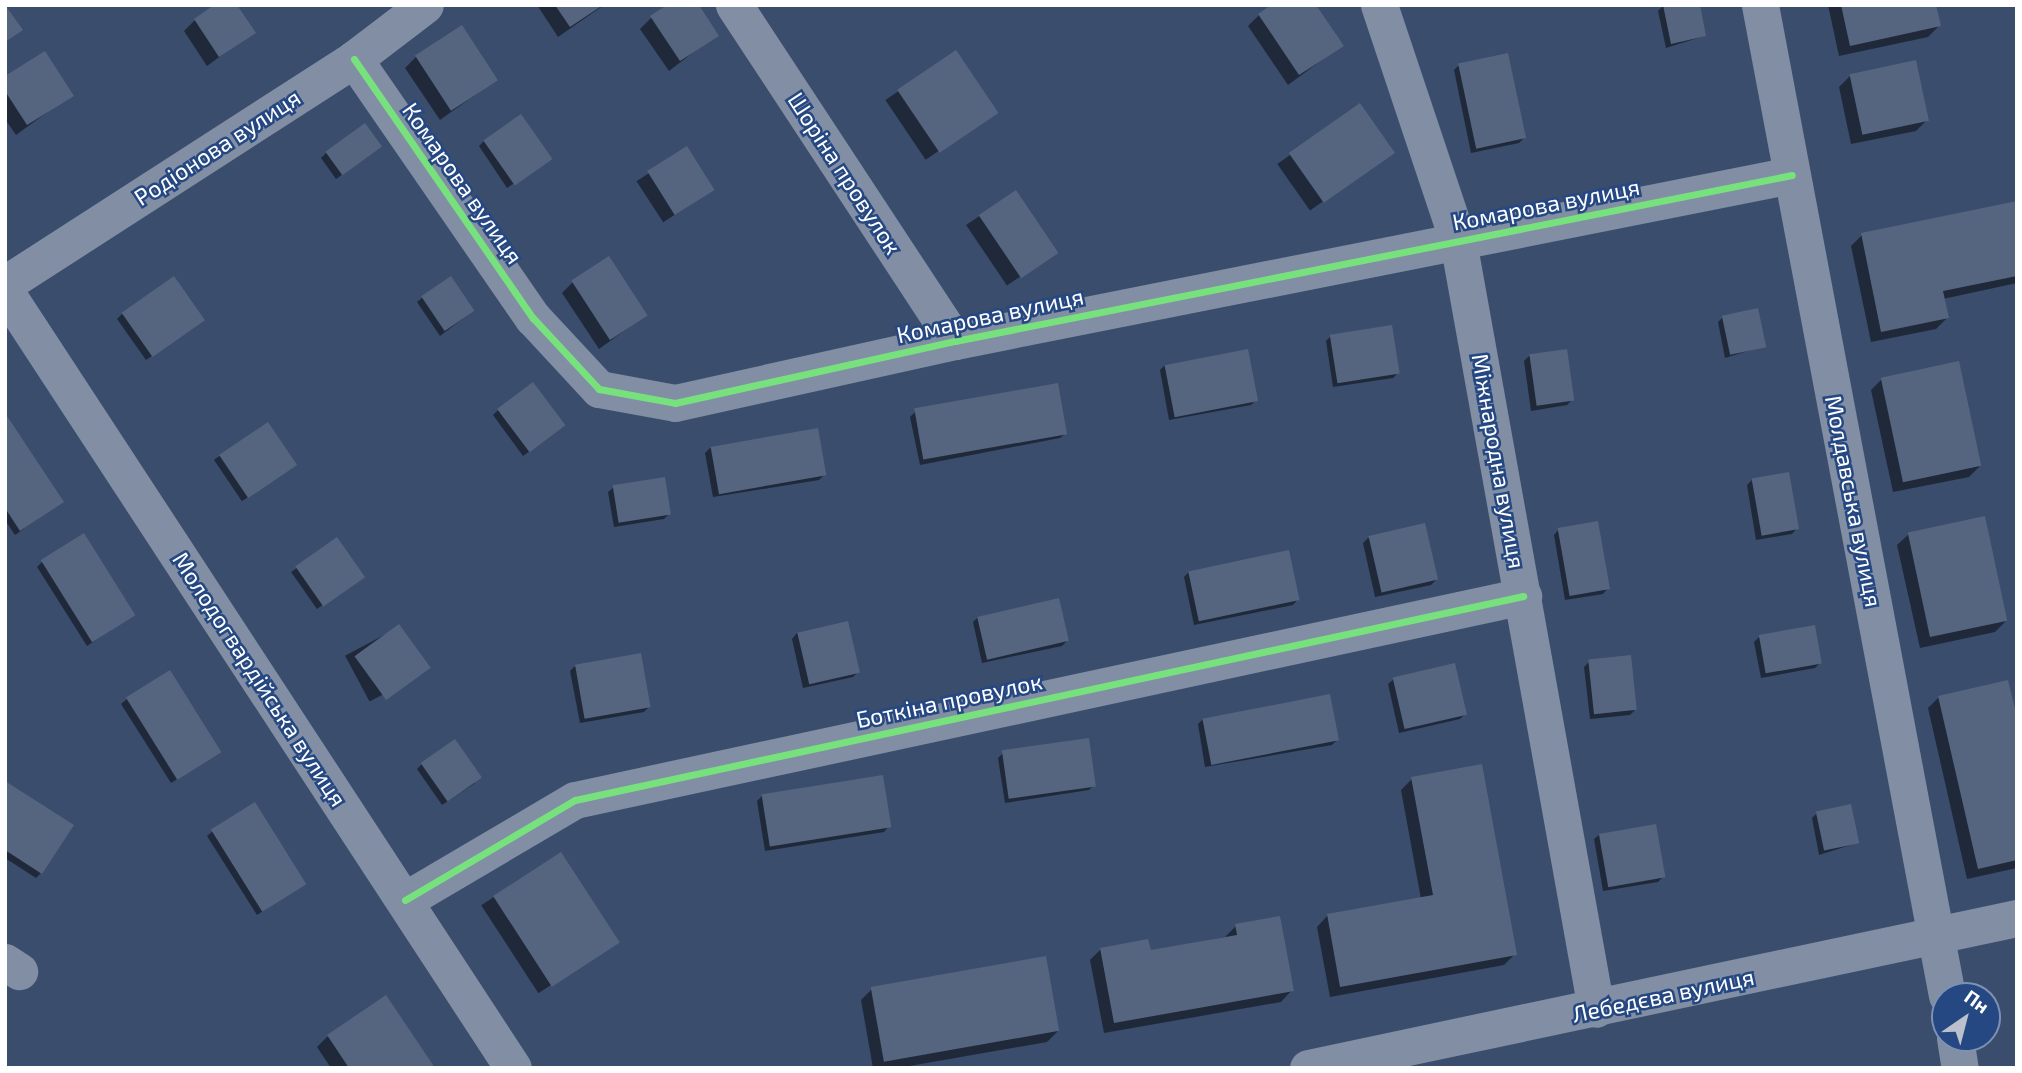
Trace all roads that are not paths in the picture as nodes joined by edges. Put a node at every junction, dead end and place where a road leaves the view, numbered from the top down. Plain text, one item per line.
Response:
1 (425, 5) edge
2 (734, 5) edge
3 (1380, 5) edge
4 (1760, 5) edge
5 (354, 59) junction
6 (1792, 175) junction
7 (1458, 241) junction
8 (5, 284) edge
9 (5, 291) edge
10 (956, 341) junction
11 (1523, 596) junction
12 (405, 900) junction
13 (2017, 918) edge
14 (1936, 937) junction
15 (1944, 982) edge
16 (1596, 1009) junction
17 (513, 1068) edge
18 (1308, 1068) edge

1 - 5 street, Родіонова вулиця
2 - 10 street, Шоріна провулок
3 - 7 street, Міжнародна вулиця
4 - 6 street, Молдавська вулиця
5 - 8 street, Родіонова вулиця
5 - 10 street, Комарова вулиця
6 - 7 street, Комарова вулиця
6 - 14 street, Молдавська вулиця
7 - 10 street, Комарова вулиця
7 - 11 street, Міжнародна вулиця
9 - 12 street, Молодогвардійська вулиця
11 - 12 street, Боткіна провулок
11 - 16 street, Міжнародна вулиця
12 - 17 street, Молодогвардійська вулиця
13 - 14 street, Лебедєва вулиця
14 - 15 street, Молдавська вулиця
14 - 16 street, Лебедєва вулиця
16 - 18 street, Лебедєва вулиця

